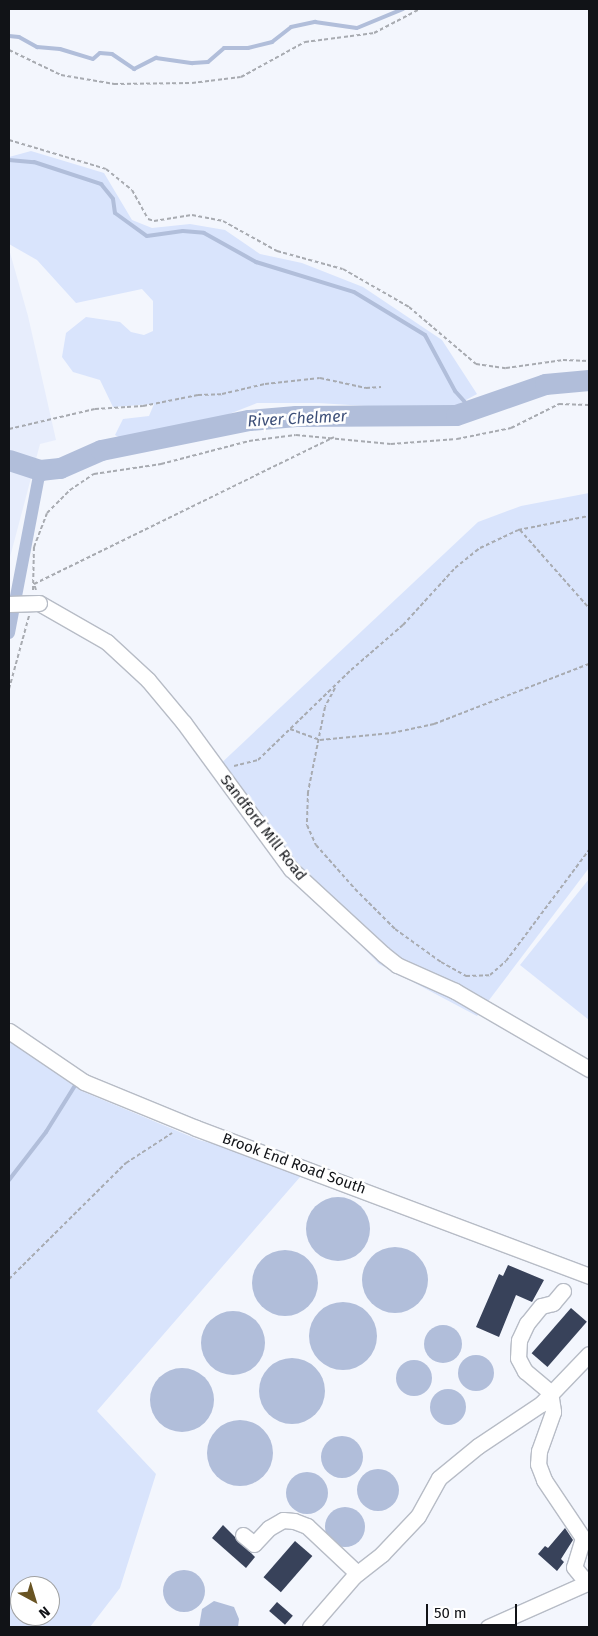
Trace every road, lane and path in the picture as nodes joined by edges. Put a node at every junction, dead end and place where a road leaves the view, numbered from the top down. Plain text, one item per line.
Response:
1 (420, 9) edge
2 (9, 50) edge
3 (9, 140) edge
4 (589, 361) edge
5 (381, 387) dead end
6 (589, 405) edge
7 (9, 429) edge
8 (334, 437) junction
9 (589, 516) edge
10 (520, 530) junction
11 (34, 584) junction
12 (34, 602) junction
13 (9, 604) edge
14 (589, 608) edge
15 (589, 664) edge
16 (335, 688) junction
17 (9, 689) edge
18 (290, 729) junction
19 (320, 740) junction
20 (216, 768) junction
21 (589, 850) edge
22 (9, 1031) edge
23 (589, 1069) edge
24 (182, 1122) junction
25 (589, 1276) edge
26 (9, 1279) edge
27 (563, 1291) dead end
28 (589, 1354) edge
29 (550, 1392) junction
30 (243, 1535) dead end
31 (357, 1573) junction
32 (588, 1583) edge
33 (319, 1624) edge
34 (488, 1627) edge

1 - 2 path
3 - 4 path
5 - 7 path
6 - 8 path
8 - 11 path
8 - 11 path
9 - 10 path
10 - 14 path
10 - 16 path
11 - 12 path
12 - 13 street, bridge
12 - 17 path
12 - 20 street, Sandford Mill Road
15 - 19 path
16 - 18 path
16 - 19 path
18 - 19 path
18 - 20 path
19 - 21 path
20 - 23 street, Sandford Mill Road
22 - 24 street, Brook End Road South
24 - 25 street, Brook End Road South
24 - 26 path
27 - 29 street
28 - 29 street
29 - 31 street
29 - 32 street
30 - 31 street
31 - 33 street
32 - 34 street

